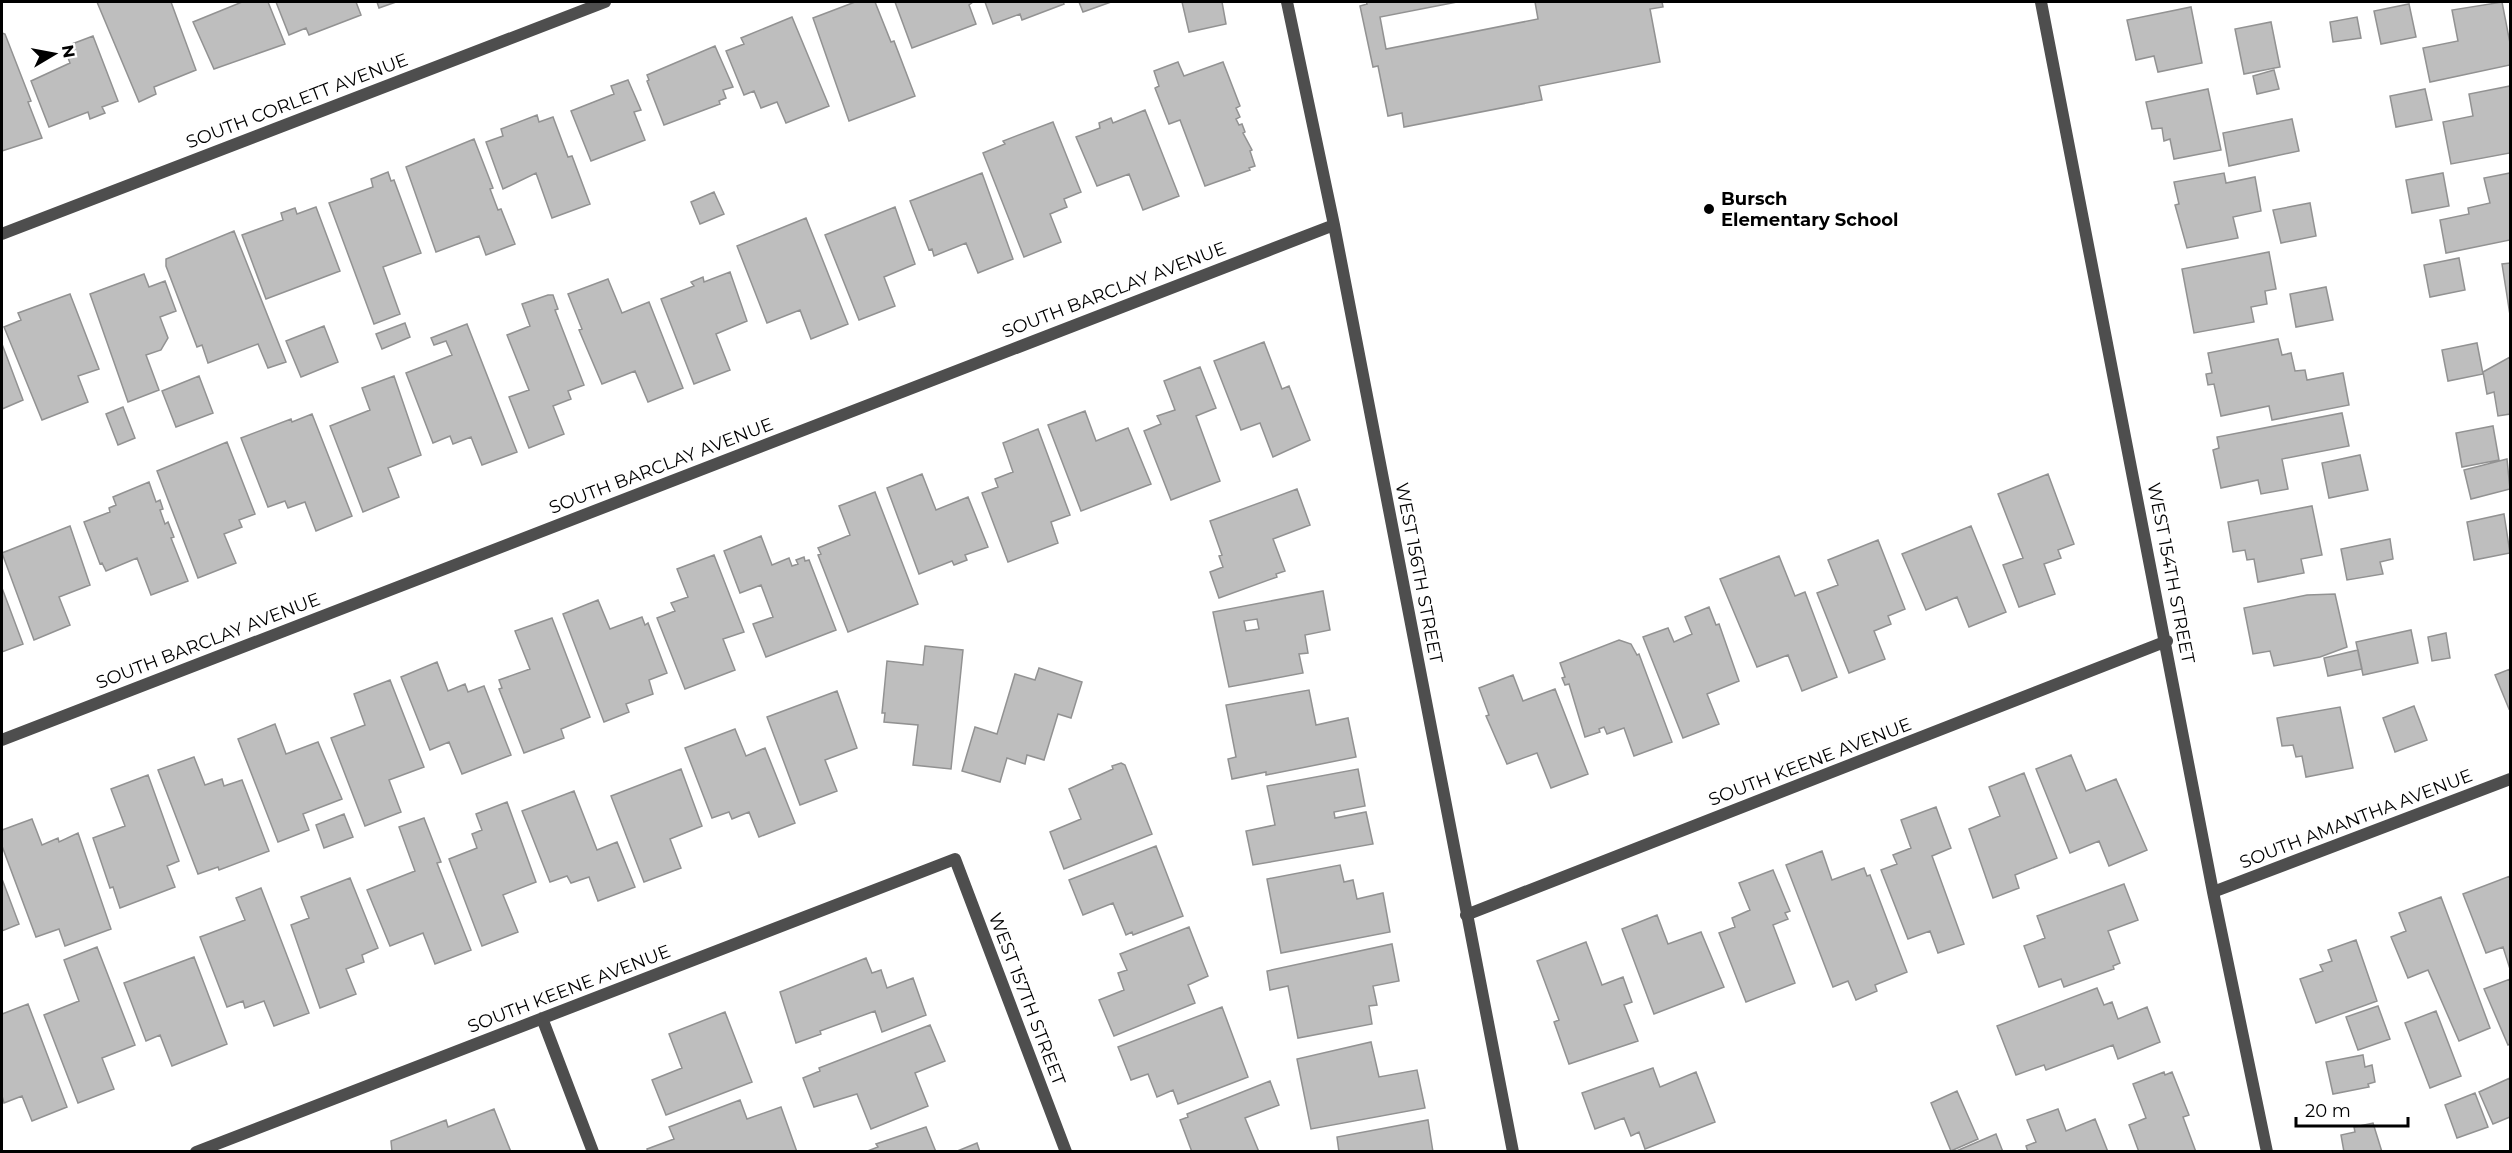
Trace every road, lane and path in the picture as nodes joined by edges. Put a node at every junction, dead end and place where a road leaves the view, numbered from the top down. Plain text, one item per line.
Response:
1 (605, 2) edge
2 (1287, 2) edge
3 (2041, 2) edge
4 (1334, 225) junction
5 (2, 234) edge
6 (2166, 641) junction
7 (2, 740) edge
8 (2511, 779) edge
9 (954, 859) joint
10 (2213, 892) junction
11 (1466, 915) junction
12 (542, 1018) junction
13 (196, 1152) edge
14 (593, 1152) edge
15 (1066, 1152) edge
16 (1513, 1152) edge
17 (2267, 1152) edge

1 - 5 street, SOUTH CORLETT AVENUE
2 - 4 street, WEST 156TH STREET
3 - 6 street, WEST 154TH STREET
4 - 7 street, SOUTH BARCLAY AVENUE
4 - 11 street, WEST 156TH STREET
6 - 10 street, WEST 154TH STREET
6 - 11 street, SOUTH KEENE AVENUE
8 - 10 street, SOUTH AMANTHA AVENUE
9 - 12 street, SOUTH KEENE AVENUE
9 - 15 street, WEST 157TH STREET
10 - 17 street, WEST 154TH STREET
11 - 16 street, WEST 156TH STREET
12 - 13 street, SOUTH KEENE AVENUE
12 - 14 street

